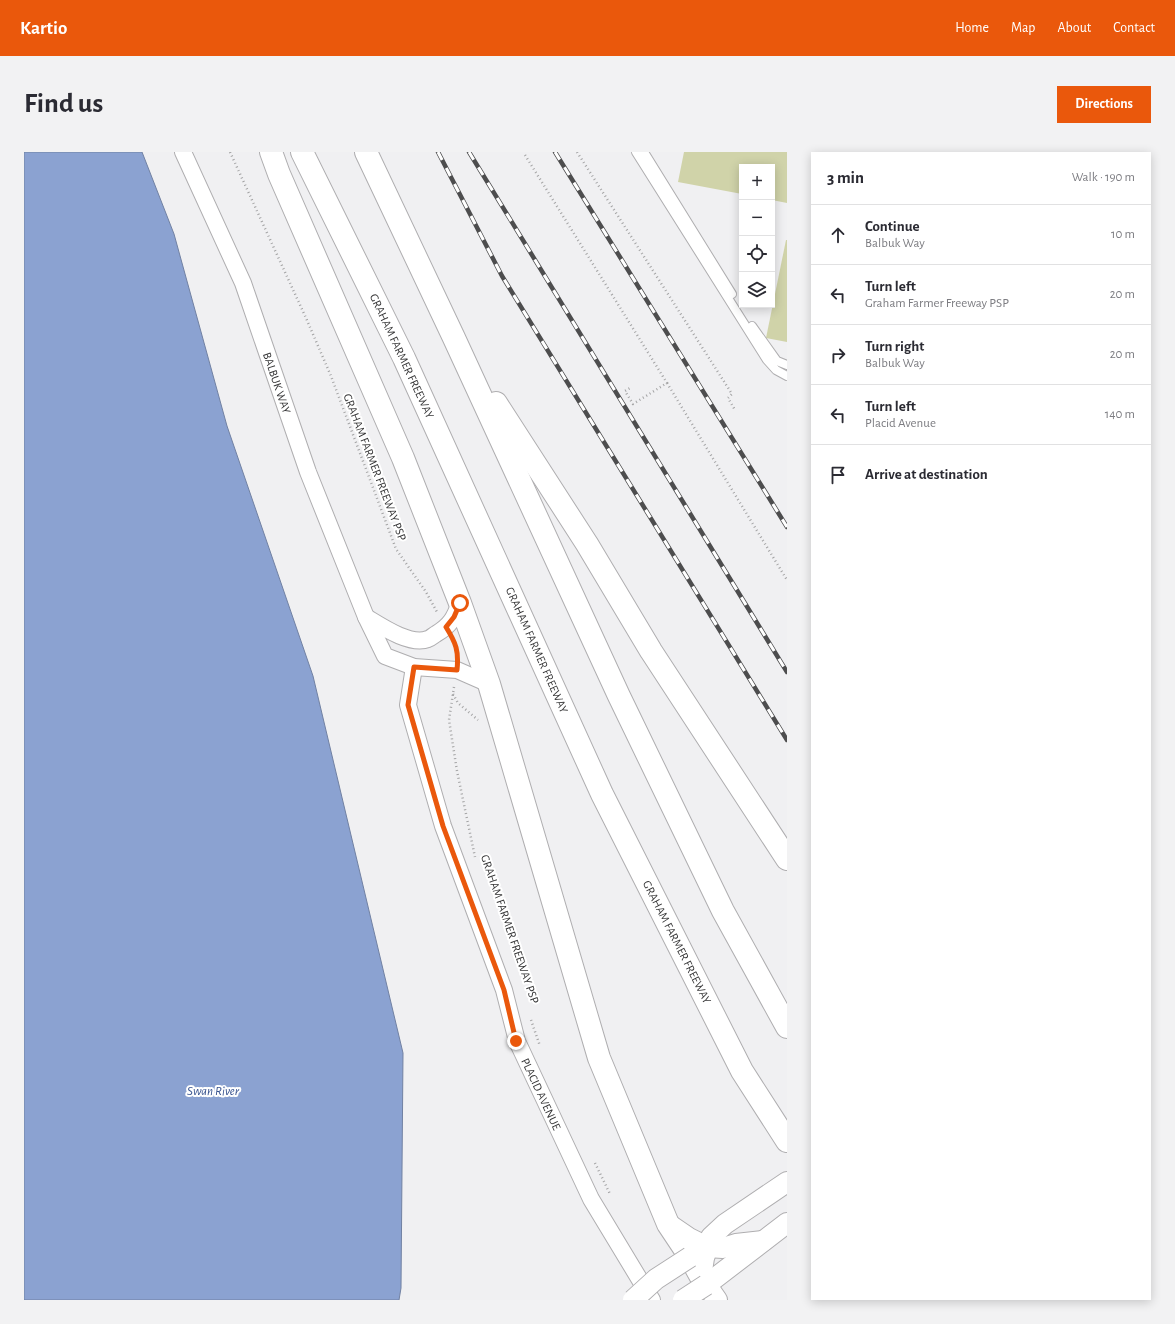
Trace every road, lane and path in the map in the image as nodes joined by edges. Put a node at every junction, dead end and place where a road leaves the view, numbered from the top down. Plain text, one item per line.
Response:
1 (183, 152) edge
2 (230, 152) edge
3 (271, 152) edge
4 (302, 152) edge
5 (366, 152) edge
6 (578, 152) edge
7 (636, 152) edge
8 (644, 152) edge
9 (525, 154) dead end
10 (454, 338) junction
11 (787, 365) edge
12 (787, 376) edge
13 (667, 383) junction
14 (630, 388) dead end
15 (735, 410) dead end
16 (787, 580) edge
17 (460, 603) junction
18 (366, 617) junction
19 (446, 627) junction
20 (414, 667) junction
21 (457, 670) junction
22 (489, 684) junction
23 (787, 859) edge
24 (476, 860) dead end
25 (529, 1014) dead end
26 (787, 1027) edge
27 (542, 1051) dead end
28 (787, 1141) edge
29 (595, 1163) dead end
30 (787, 1182) edge
31 (612, 1197) dead end
32 (784, 1225) edge
33 (762, 1240) junction
34 (698, 1252) junction
35 (708, 1287) edge
36 (633, 1300) edge
37 (652, 1300) edge
38 (682, 1300) edge

1 - 18 street, BALBUK WAY
2 - 19 path, GRAHAM FARMER FREEWAY PSP
3 - 17 highway
4 - 28 highway, GRAHAM FARMER FREEWAY
5 - 10 highway
6 - 15 path
7 - 12 lane
8 - 11 lane
9 - 13 path
10 - 23 highway
10 - 26 highway
13 - 14 path
13 - 16 path
17 - 19 street
17 - 22 highway
18 - 19 street
18 - 20 street, BALBUK WAY
20 - 21 street, BALBUK WAY
20 - 37 street, PLACID AVENUE
21 - 22 street, BALBUK WAY
21 - 24 path, GRAHAM FARMER FREEWAY PSP
22 - 34 highway
25 - 27 path, GRAHAM FARMER FREEWAY PSP
29 - 31 path
30 - 34 street
32 - 33 street
33 - 34 street
33 - 35 street
34 - 35 highway
34 - 36 street, bridge
35 - 38 street, bridge

